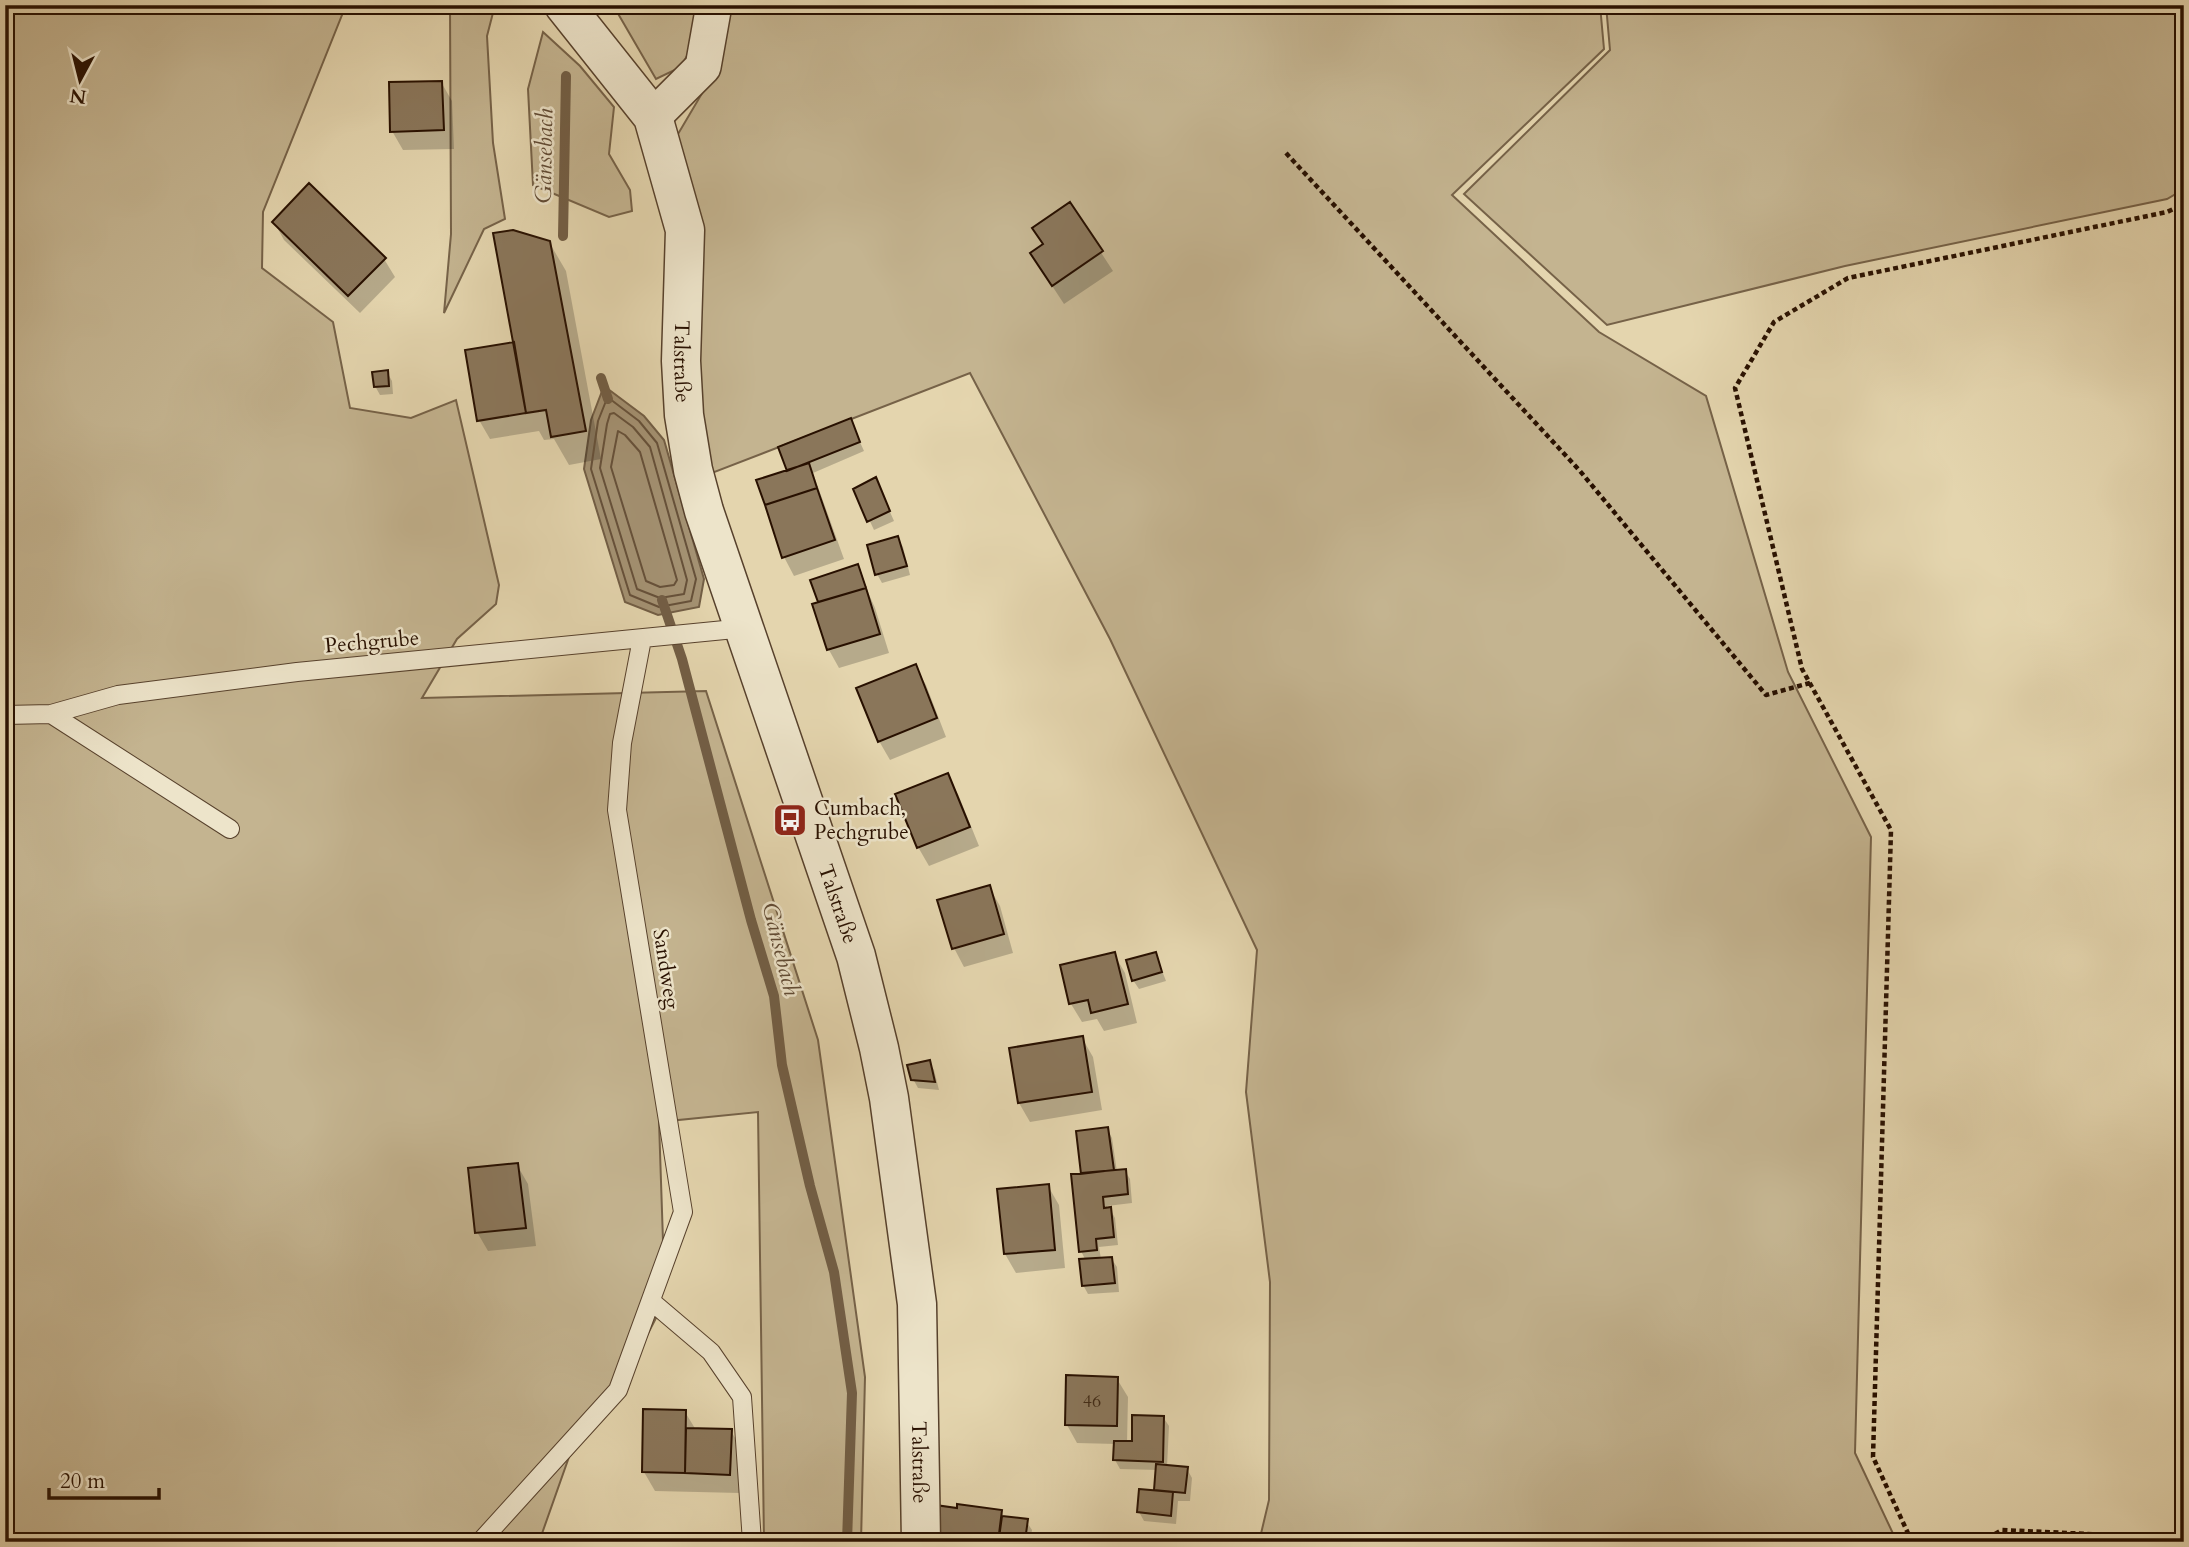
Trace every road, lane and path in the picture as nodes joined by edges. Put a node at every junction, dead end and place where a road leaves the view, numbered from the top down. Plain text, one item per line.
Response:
1 (564, 5) edge
2 (714, 5) edge
3 (653, 117) junction
4 (1286, 153) dead end
5 (2184, 204) edge
6 (745, 628) junction
7 (642, 639) junction
8 (1810, 683) junction
9 (51, 714) junction
10 (5, 715) edge
11 (230, 829) dead end
12 (651, 1301) junction
13 (480, 1542) edge
14 (751, 1542) edge
15 (921, 1542) edge
16 (1912, 1542) edge
17 (1980, 1542) edge
18 (2178, 1542) edge

1 - 3 street
2 - 3 street
3 - 6 street, Talstraße
4 - 8 path
5 - 8 path
6 - 7 lane, Pechgrube
6 - 15 street, Talstraße
7 - 9 lane, Pechgrube
7 - 12 lane, Sandweg
8 - 16 path
9 - 10 lane, Pechgrube
9 - 11 lane
12 - 13 lane, Sandweg
12 - 14 lane
17 - 18 path

